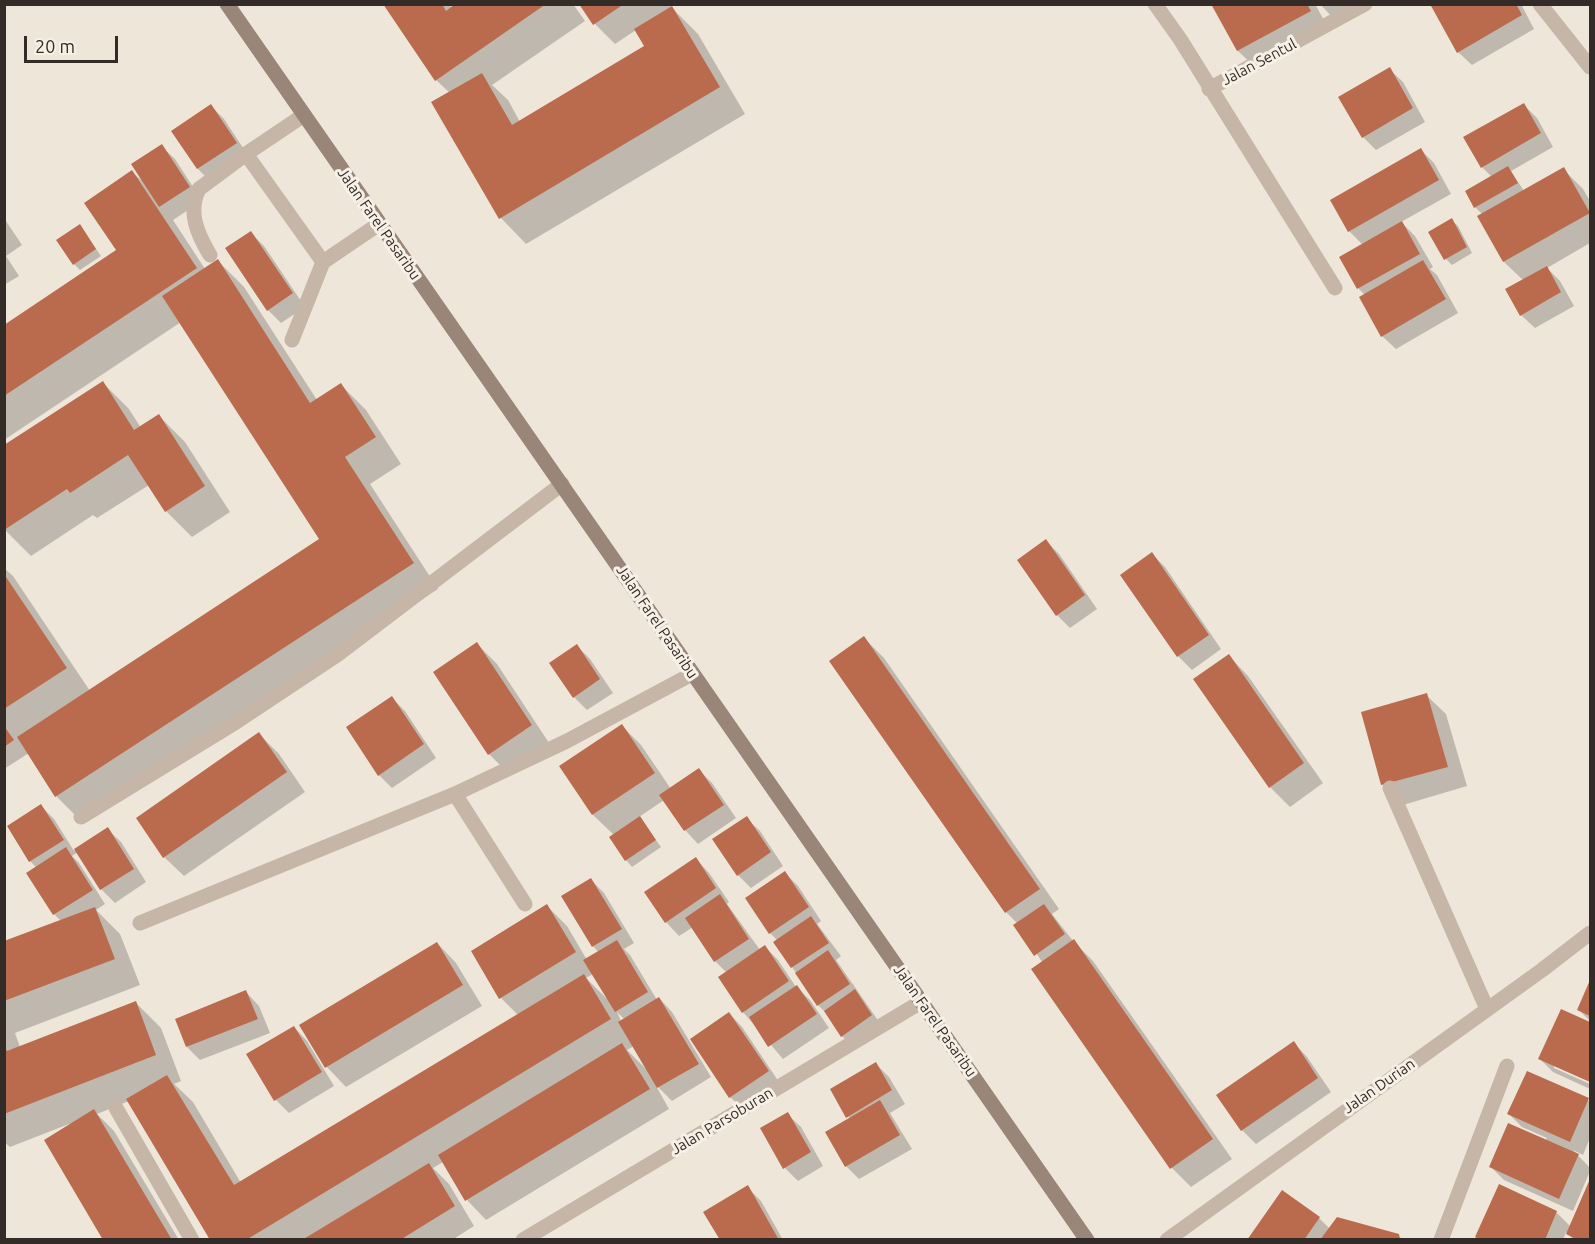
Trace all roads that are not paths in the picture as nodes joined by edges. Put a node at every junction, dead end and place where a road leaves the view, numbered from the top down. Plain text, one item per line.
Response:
1 (227, 4) edge
2 (1155, 4) edge
3 (1365, 4) edge
4 (1540, 4) edge
5 (1590, 67) edge
6 (1209, 89) junction
7 (304, 115) junction
8 (246, 154) junction
9 (379, 224) junction
10 (210, 255) dead end
11 (323, 262) junction
12 (1335, 288) dead end
13 (292, 340) dead end
14 (562, 484) junction
15 (692, 674) junction
16 (1390, 788) dead end
17 (455, 794) junction
18 (81, 817) dead end
19 (525, 904) dead end
20 (140, 923) dead end
21 (1590, 933) edge
22 (921, 1002) junction
23 (1486, 1010) junction
24 (1507, 1066) dead end
25 (116, 1108) dead end
26 (192, 1239) edge
27 (522, 1239) edge
28 (1087, 1239) edge
29 (1167, 1239) edge
30 (1441, 1239) edge

1 - 7 street, Jalan Farel Pasaribu
2 - 6 street, Jalan Sentul
3 - 6 street, Jalan Sentul
4 - 5 street
6 - 12 street
7 - 8 street
7 - 9 street, Jalan Farel Pasaribu
8 - 10 street
8 - 11 street
9 - 11 street
9 - 14 street, Jalan Farel Pasaribu
11 - 13 street
14 - 15 street, Jalan Farel Pasaribu
14 - 18 street
15 - 17 street
15 - 22 street, Jalan Farel Pasaribu
16 - 23 street
17 - 19 street
17 - 20 street
21 - 23 street, Jalan Durian
22 - 27 street, Jalan Parsoburan
22 - 28 street, Jalan Farel Pasaribu
23 - 29 street, Jalan Durian
24 - 30 street
25 - 26 street

